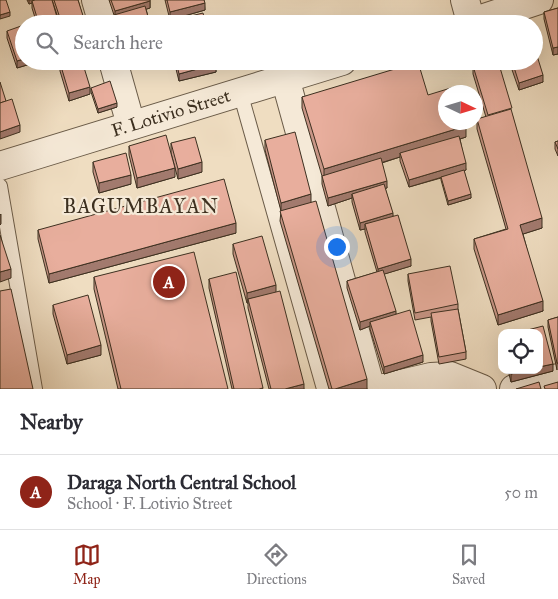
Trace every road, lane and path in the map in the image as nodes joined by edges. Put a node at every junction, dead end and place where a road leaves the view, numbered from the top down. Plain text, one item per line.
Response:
1 (96, 0) edge
2 (539, 0) edge
3 (100, 15) edge
4 (467, 15) edge
5 (116, 70) edge
6 (312, 70) edge
7 (285, 78) junction
8 (240, 92) junction
9 (131, 125) junction
10 (0, 166) edge
11 (0, 186) edge
12 (558, 378) edge
13 (35, 389) edge
14 (324, 389) edge
15 (371, 389) edge
16 (380, 389) edge
17 (482, 389) edge
18 (514, 389) edge

1 - 3 street
2 - 4 street
5 - 9 street
6 - 7 street, F. Lotivio Street
7 - 8 street, F. Lotivio Street
7 - 15 street
8 - 9 street, F. Lotivio Street
8 - 14 lane
9 - 10 street, F. Lotivio Street
11 - 13 lane
12 - 18 street
16 - 17 street

